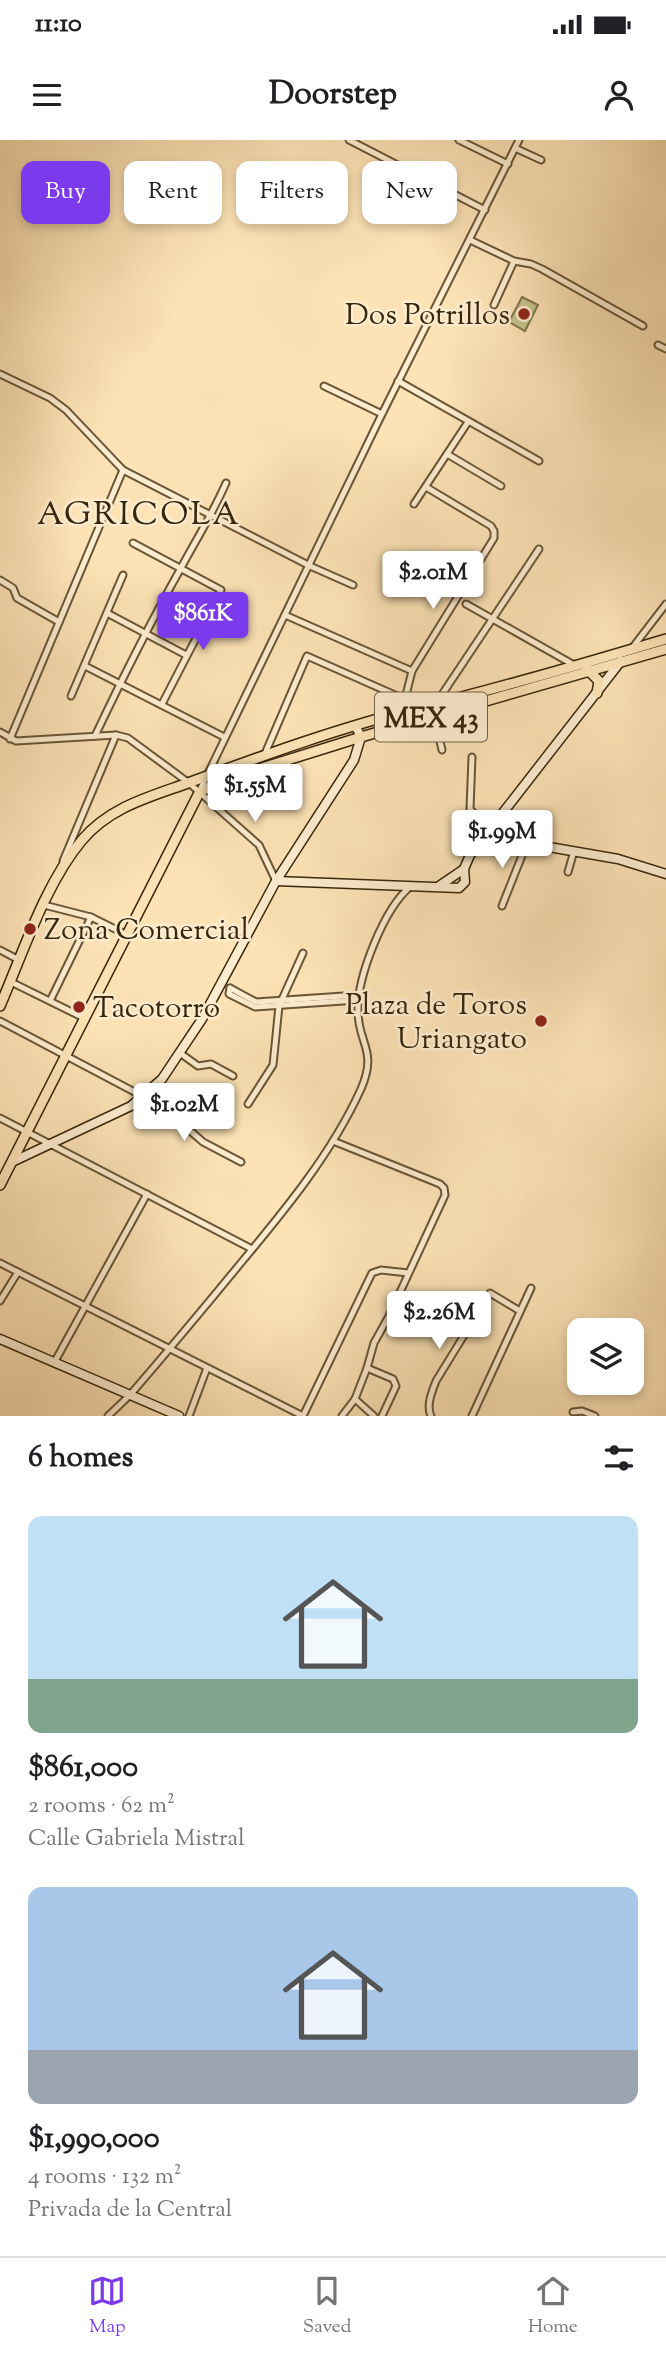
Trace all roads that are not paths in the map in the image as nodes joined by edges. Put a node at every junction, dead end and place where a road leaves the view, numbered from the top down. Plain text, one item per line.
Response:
1 (349, 140) edge
2 (459, 140) edge
3 (519, 140) edge
4 (515, 148) junction
5 (541, 160) dead end
6 (508, 164) junction
7 (485, 210) junction
8 (470, 240) junction
9 (514, 261) junction
10 (494, 305) dead end
11 (643, 326) dead end
12 (658, 345) dead end
13 (666, 349) edge
14 (0, 374) edge
15 (398, 381) junction
16 (324, 386) dead end
17 (382, 414) junction
18 (468, 422) junction
19 (447, 454) junction
20 (539, 461) dead end
21 (123, 470) junction
22 (226, 483) dead end
23 (501, 486) dead end
24 (426, 487) junction
25 (414, 504) dead end
26 (211, 516) junction
27 (133, 544) dead end
28 (538, 549) dead end
29 (310, 566) junction
30 (180, 569) junction
31 (123, 575) dead end
32 (0, 580) edge
33 (353, 585) dead end
34 (466, 604) dead end
35 (666, 604) edge
36 (107, 613) junction
37 (285, 615) junction
38 (491, 618) junction
39 (59, 622) junction
40 (147, 634) junction
41 (666, 639) edge
42 (666, 649) edge
43 (632, 650) junction
44 (186, 655) junction
45 (620, 663) junction
46 (85, 666) junction
47 (583, 667) junction
48 (412, 671) junction
49 (120, 684) junction
50 (597, 693) junction
51 (71, 696) dead end
52 (405, 699) junction
53 (162, 704) junction
54 (435, 705) junction
55 (415, 709) junction
56 (435, 716) junction
57 (356, 727) junction
58 (0, 732) edge
59 (116, 735) junction
60 (96, 736) junction
61 (224, 737) junction
62 (360, 737) junction
63 (10, 739) junction
64 (442, 750) dead end
65 (264, 756) junction
66 (277, 757) junction
67 (472, 757) dead end
68 (209, 774) junction
69 (189, 783) junction
70 (199, 793) junction
71 (488, 833) junction
72 (527, 843) junction
73 (574, 851) junction
74 (464, 869) junction
75 (568, 872) dead end
76 (666, 874) edge
77 (57, 875) junction
78 (276, 881) junction
79 (411, 886) junction
80 (439, 886) junction
81 (44, 905) junction
82 (502, 906) dead end
83 (90, 917) junction
84 (127, 935) junction
85 (0, 950) edge
86 (303, 953) dead end
87 (20, 961) junction
88 (11, 982) junction
89 (358, 998) junction
90 (50, 1001) junction
91 (280, 1003) junction
92 (0, 1006) edge
93 (84, 1018) junction
94 (0, 1021) edge
95 (180, 1053) junction
96 (65, 1054) junction
97 (233, 1076) dead end
98 (144, 1097) junction
99 (248, 1104) dead end
100 (0, 1118) edge
101 (26, 1132) junction
102 (333, 1141) junction
103 (52, 1145) junction
104 (12, 1162) junction
105 (241, 1162) dead end
106 (0, 1185) edge
107 (147, 1194) junction
108 (253, 1249) junction
109 (0, 1263) edge
110 (18, 1272) junction
111 (408, 1273) junction
112 (531, 1288) dead end
113 (0, 1301) edge
114 (85, 1306) junction
115 (520, 1311) junction
116 (0, 1339) edge
117 (170, 1349) junction
118 (54, 1363) junction
119 (207, 1368) junction
120 (367, 1368) junction
121 (130, 1395) junction
122 (355, 1399) junction
123 (573, 1412) dead end
124 (108, 1416) edge
125 (179, 1416) edge
126 (188, 1416) edge
127 (303, 1416) edge
128 (342, 1416) edge
129 (374, 1416) edge
130 (382, 1416) edge
131 (431, 1416) edge
132 (472, 1416) edge
133 (595, 1416) edge

1 - 7 street
2 - 6 street
3 - 4 street
4 - 5 street
4 - 6 street
6 - 7 street
7 - 8 street
8 - 9 street
8 - 15 street
9 - 10 street
9 - 11 street
12 - 13 street
14 - 21 street
15 - 17 street
15 - 18 street
16 - 17 street
17 - 29 street
18 - 19 street
18 - 20 street
19 - 23 street
19 - 24 street
21 - 26 street
21 - 39 street
22 - 26 street
24 - 25 street
24 - 48 street
26 - 29 street
26 - 30 street
27 - 30 street
28 - 38 street
29 - 33 street
29 - 37 street
30 - 40 street
30 - 44 street
31 - 36 street
32 - 39 street
34 - 38 street
35 - 43 street
36 - 40 street
36 - 46 street
37 - 48 street
37 - 61 street
38 - 47 street
38 - 54 street
39 - 63 street
40 - 44 street
40 - 49 street
41 - 43 main road, MEX 43
42 - 45 main road, MEX 43
43 - 45 street
43 - 47 main road, MEX 43
44 - 53 street
45 - 47 main road, MEX 43
45 - 50 street
46 - 49 street
46 - 51 street
47 - 50 main road
47 - 54 main road, MEX 43
47 - 56 main road, MEX 43
48 - 52 street
49 - 53 street
49 - 60 street
50 - 71 street
52 - 55 street
52 - 65 street
53 - 61 street
54 - 55 main road, MEX 43
55 - 57 main road, MEX 43
56 - 62 main road, MEX 43
56 - 64 street
57 - 62 street
57 - 66 main road, MEX 43
58 - 63 street
59 - 60 street
59 - 69 street
59 - 77 street
60 - 63 street
61 - 68 street
62 - 66 main road, MEX 43
62 - 78 street
65 - 66 main road, MEX 43
65 - 68 main road, MEX 43
66 - 70 main road, MEX 43
67 - 71 street
68 - 69 main road, MEX 43
68 - 70 street
69 - 70 street
69 - 77 main road, MEX 43
70 - 78 street
70 - 84 main road
71 - 72 street
71 - 74 street
72 - 73 street
72 - 82 street
73 - 75 street
73 - 76 street
74 - 80 street
74 - 80 street
77 - 81 main road, MEX 43
78 - 79 street
78 - 95 street
79 - 80 street
79 - 89 street
81 - 83 street
81 - 87 main road, MEX 43
83 - 84 street
83 - 90 street
84 - 93 main road
85 - 87 street
86 - 91 street
87 - 88 main road, MEX 43
88 - 90 street
88 - 92 main road, MEX 43
89 - 91 street
89 - 102 street
90 - 93 street
91 - 91 street
91 - 99 street
93 - 96 main road
94 - 96 street
95 - 97 street
95 - 98 street
96 - 98 street
96 - 101 main road
98 - 103 street
98 - 105 street
100 - 101 street
101 - 103 street
101 - 104 main road
102 - 108 street
102 - 111 street
103 - 104 street
103 - 107 street
104 - 106 main road
107 - 108 street
107 - 114 street
108 - 117 street
109 - 110 street
110 - 113 street
110 - 114 street
111 - 120 street
111 - 127 street
112 - 115 street
114 - 117 street
114 - 118 street
115 - 131 street
115 - 132 street
116 - 118 street
117 - 119 street
117 - 121 street
118 - 121 street
119 - 126 street
119 - 127 street
120 - 122 street
120 - 130 street
121 - 124 street
121 - 125 street
122 - 128 street
122 - 129 street
123 - 133 street

